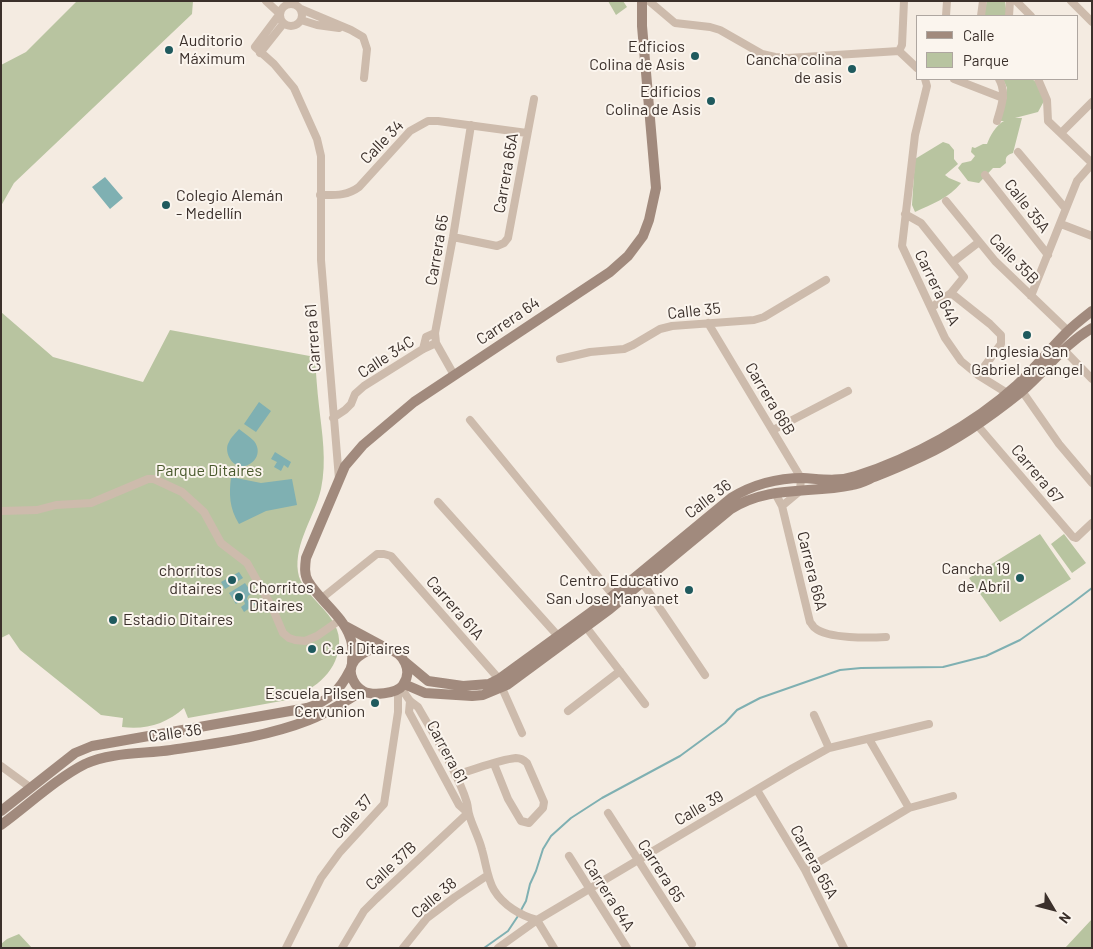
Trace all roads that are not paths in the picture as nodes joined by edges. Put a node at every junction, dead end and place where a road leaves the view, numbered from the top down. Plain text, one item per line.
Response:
1 (266, 1) edge
2 (642, 1) edge
3 (649, 1) edge
4 (904, 1) edge
5 (947, 1) edge
6 (983, 1) edge
7 (1010, 1) edge
8 (1016, 1) edge
9 (1072, 1) edge
10 (284, 3) edge
11 (277, 9) edge
12 (301, 9) junction
13 (313, 14) junction
14 (946, 15) edge
15 (981, 15) edge
16 (1009, 15) edge
17 (1030, 15) edge
18 (301, 20) junction
19 (1092, 22) edge
20 (310, 23) junction
21 (283, 24) junction
22 (351, 30) junction
23 (257, 50) junction
24 (899, 51) junction
25 (916, 67) edge
26 (364, 78) dead end
27 (925, 80) edge
28 (957, 80) edge
29 (999, 80) edge
30 (1042, 81) edge
31 (1003, 98) junction
32 (534, 99) dead end
33 (1092, 102) edge
34 (997, 121) dead end
35 (471, 126) junction
36 (1061, 132) junction
37 (527, 133) junction
38 (1018, 152) dead end
39 (1092, 164) edge
40 (985, 175) dead end
41 (320, 195) junction
42 (946, 201) dead end
43 (1065, 208) junction
44 (905, 214) junction
45 (1061, 224) junction
46 (1092, 236) edge
47 (454, 237) junction
48 (979, 242) junction
49 (1048, 255) junction
50 (953, 262) junction
51 (826, 280) dead end
52 (951, 293) junction
53 (1031, 296) junction
54 (931, 308) junction
55 (1092, 310) edge
56 (708, 323) junction
57 (1068, 331) junction
58 (435, 333) junction
59 (1090, 333) edge
60 (436, 343) junction
61 (423, 349) junction
62 (1063, 349) junction
63 (560, 359) dead end
64 (454, 375) junction
65 (978, 375) junction
66 (1092, 379) edge
67 (848, 391) dead end
68 (1022, 391) junction
69 (1007, 393) junction
70 (333, 418) junction
71 (470, 420) dead end
72 (978, 426) junction
73 (773, 430) junction
74 (802, 478) junction
75 (339, 479) junction
76 (1092, 483) edge
77 (800, 491) junction
78 (775, 493) junction
79 (438, 502) dead end
80 (782, 506) junction
81 (1, 512) edge
82 (1092, 523) edge
83 (642, 582) junction
84 (613, 595) junction
85 (322, 598) junction
86 (343, 623) junction
87 (586, 627) junction
88 (558, 636) junction
89 (886, 638) dead end
90 (387, 649) junction
91 (404, 661) junction
92 (351, 667) junction
93 (620, 671) junction
94 (705, 675) dead end
95 (501, 683) junction
96 (401, 687) junction
97 (363, 691) junction
98 (410, 701) junction
99 (645, 704) dead end
100 (568, 711) dead end
101 (814, 715) dead end
102 (929, 724) dead end
103 (522, 732) dead end
104 (869, 739) junction
105 (829, 748) junction
106 (494, 764) junction
107 (1, 766) edge
108 (455, 775) junction
109 (31, 788) junction
110 (757, 790) junction
111 (953, 796) dead end
112 (909, 808) junction
113 (1, 811) edge
114 (468, 813) junction
115 (608, 813) dead end
116 (1, 825) edge
117 (569, 856) dead end
118 (637, 860) junction
119 (805, 870) junction
120 (488, 875) junction
121 (589, 890) junction
122 (537, 920) junction
123 (692, 944) dead end
124 (286, 948) edge
125 (342, 948) edge
126 (404, 948) edge
127 (498, 948) edge
128 (554, 948) edge
129 (627, 948) edge
130 (844, 948) edge

1 - 11 street
2 - 64 main road, Carrera 64
3 - 24 street
4 - 24 street
5 - 14 street
6 - 15 street
7 - 16 street
8 - 17 street
9 - 19 street
10 - 11 street
10 - 12 street
11 - 21 street
11 - 23 street
12 - 13 street
12 - 18 street
13 - 20 street
13 - 22 street
18 - 20 street
18 - 21 street
20 - 22 street
21 - 23 street
22 - 26 street
23 - 41 street, Carrera 61
24 - 25 street
27 - 44 street, Carrera 64A
28 - 31 street
29 - 31 street
30 - 36 street
31 - 34 street
32 - 37 street, Carrera 65A
33 - 36 street
35 - 37 street, Calle 34
35 - 41 street, Calle 34
35 - 47 street, Carrera 65
36 - 39 street
37 - 47 street, Carrera 65A
38 - 43 street
39 - 43 street
40 - 49 street, Calle 35A
41 - 70 street, Carrera 61
42 - 48 street, Calle 35B
43 - 45 street
44 - 50 street
44 - 54 street, Carrera 64A
45 - 46 street
45 - 49 street
47 - 58 street, Carrera 65
48 - 50 street
48 - 53 street, Calle 35B
49 - 53 street
50 - 52 street
51 - 56 street, Calle 35
52 - 54 street
52 - 65 street
53 - 57 street, Calle 35B
54 - 65 street, Carrera 64A
55 - 57 main road, Calle 36
56 - 63 street, Calle 35
56 - 73 street, Carrera 66B
57 - 69 main road, Calle 36
58 - 60 street, Carrera 65
58 - 61 street
59 - 62 main road, Calle 36
60 - 61 street, Calle 34C
60 - 64 street, Carrera 65
61 - 70 street, Calle 34C
62 - 66 street
62 - 68 main road, Calle 36
64 - 75 main road, Carrera 64
65 - 69 street, Carrera 64A
67 - 73 street
68 - 72 main road, Calle 36
68 - 76 street
69 - 74 main road, Calle 36
70 - 75 street, Carrera 61
71 - 84 street
72 - 77 main road, Calle 36
72 - 82 street, Carrera 67
73 - 74 street, Carrera 66B
74 - 77 street
74 - 84 main road, Calle 36
75 - 85 main road, Carrera 64
77 - 78 main road, Calle 36
77 - 80 street
78 - 80 street, Carrera 66A
78 - 83 main road, Calle 36
79 - 88 street
80 - 89 street, Carrera 66A
81 - 86 street
83 - 87 main road, Calle 36
83 - 94 street
84 - 88 main road, Calle 36
85 - 86 main road, Carrera 64
85 - 95 street, Carrera 61A
86 - 90 main road, Carrera 64
86 - 92 main road, Carrera 64
87 - 93 street
87 - 95 main road, Calle 36
88 - 95 main road, Calle 36
90 - 91 main road
90 - 92 main road
91 - 95 main road, Calle 36
91 - 96 main road
92 - 97 main road
92 - 109 main road, Calle 36
93 - 99 street
93 - 100 street
95 - 96 main road, Calle 36
95 - 103 street, Carrera 61A
96 - 97 main road
96 - 98 street, Carrera 61
96 - 124 street, Calle 37
97 - 116 main road, Calle 36
98 - 108 street, Carrera 61
98 - 114 street, Carrera 61
101 - 105 street
102 - 104 street, Calle 39
104 - 105 street, Calle 39
104 - 112 street
105 - 110 street, Calle 39
106 - 106 street
106 - 108 street
107 - 109 street
108 - 114 street, Carrera 61
109 - 113 main road, Calle 36
110 - 118 street, Calle 39
110 - 119 street, Carrera 65A
111 - 112 street
112 - 119 street
114 - 120 street, Carrera 61
114 - 125 street, Calle 37B
115 - 118 street, Carrera 65
117 - 121 street, Carrera 64A
118 - 121 street, Calle 39
118 - 123 street, Carrera 65
119 - 130 street, Carrera 65A
120 - 122 street, Carrera 61
120 - 126 street, Calle 38
121 - 122 street, Calle 39
121 - 129 street, Carrera 64A
122 - 127 street, Calle 39
122 - 128 street

